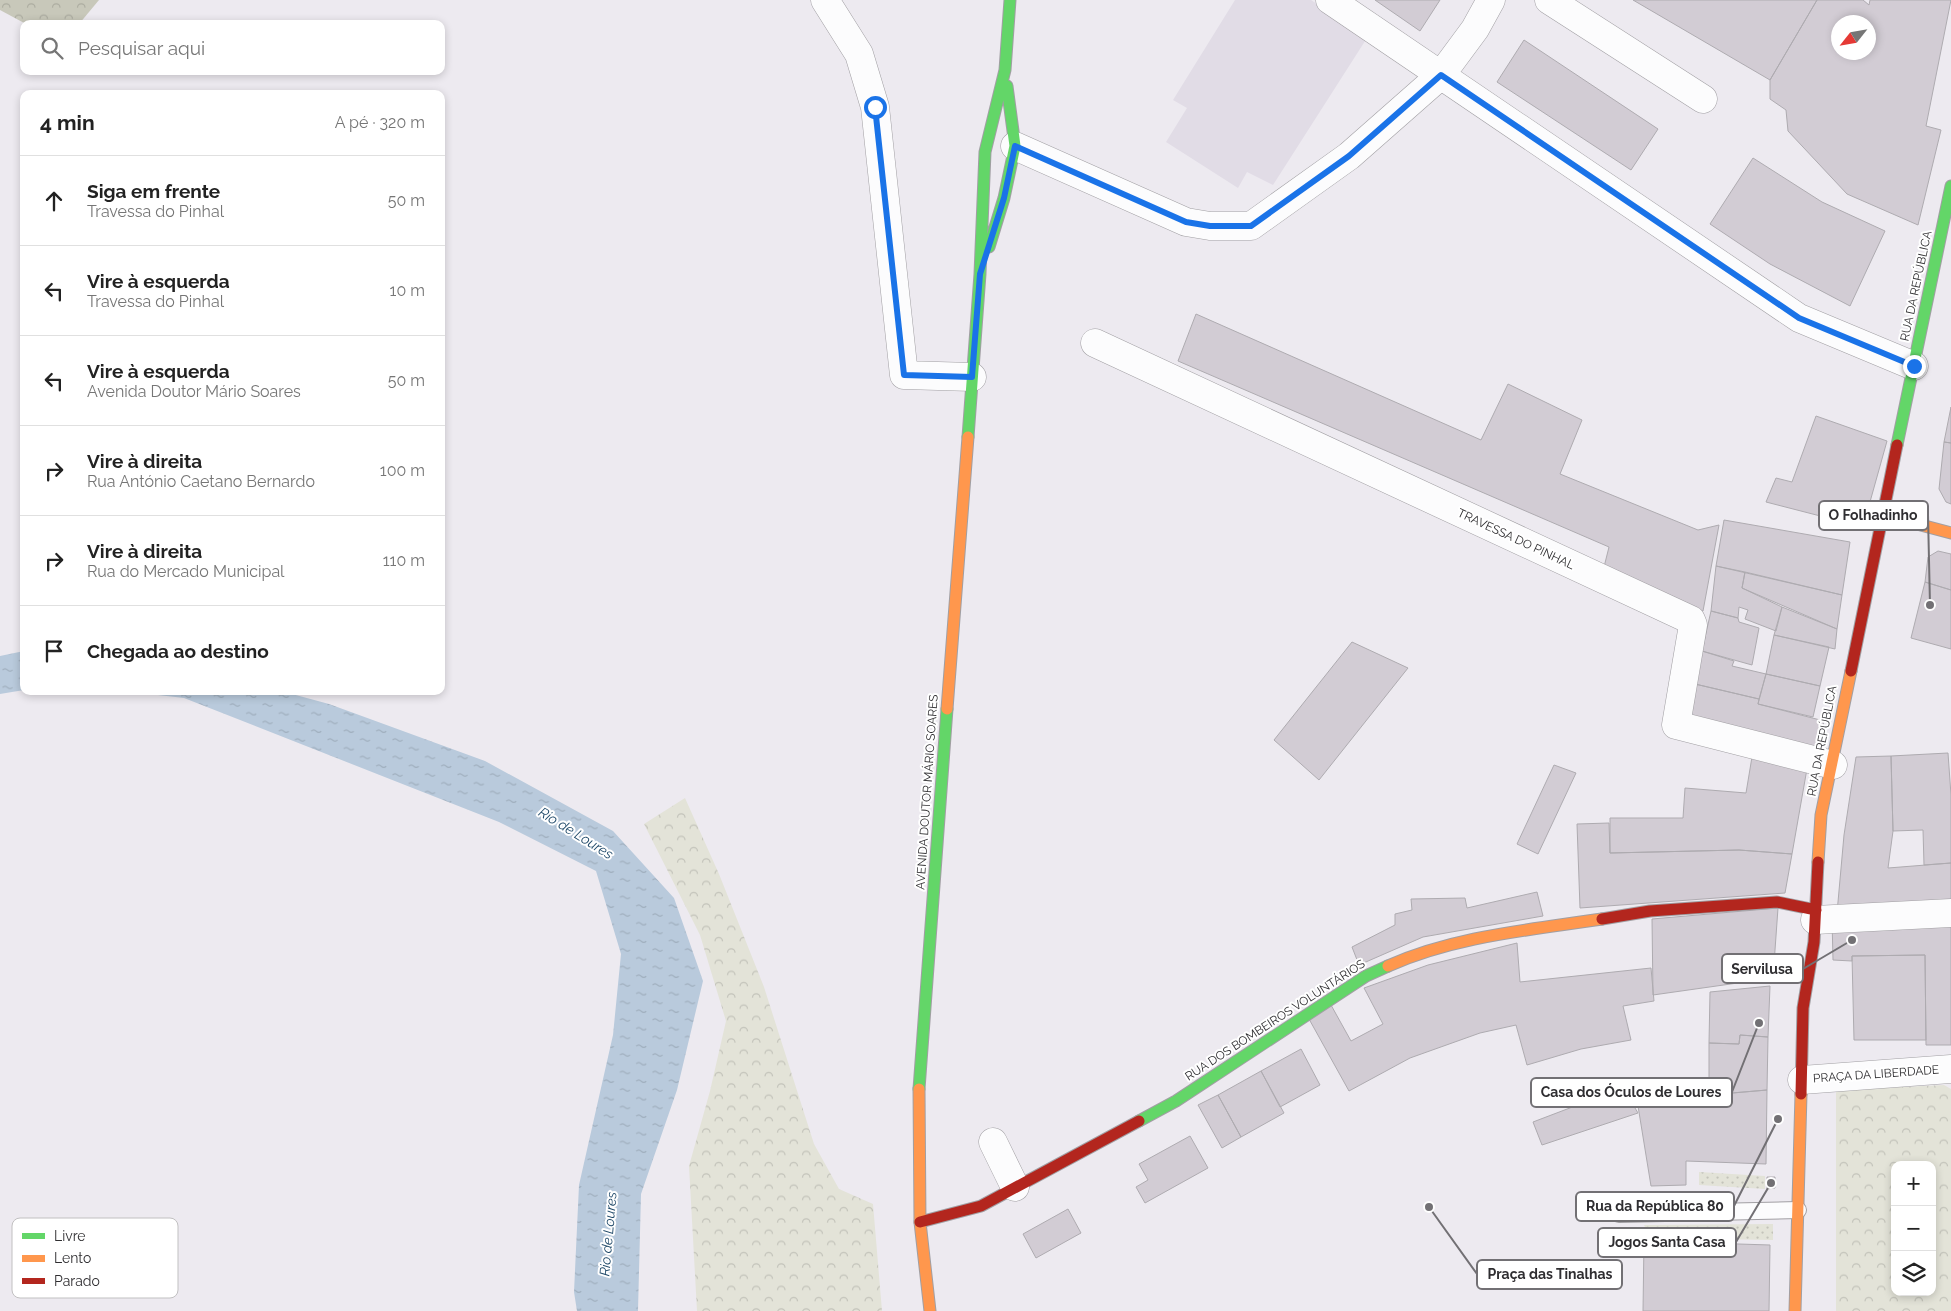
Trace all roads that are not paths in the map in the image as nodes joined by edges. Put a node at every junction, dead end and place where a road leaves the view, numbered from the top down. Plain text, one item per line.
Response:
1 (826, 0) edge
2 (1010, 0) edge
3 (1330, 0) edge
4 (1491, 0) edge
5 (1549, 0) edge
6 (1005, 70) junction
7 (1441, 75) junction
8 (1703, 99) dead end
9 (995, 110) junction
10 (1015, 146) junction
11 (1951, 186) edge
12 (980, 274) junction
13 (1096, 343) dead end
14 (1914, 366) junction
15 (972, 377) junction
16 (1882, 515) junction
17 (1951, 533) edge
18 (1833, 765) junction
19 (1951, 912) edge
20 (1816, 915) junction
21 (1951, 1069) edge
22 (1802, 1080) junction
23 (993, 1142) dead end
24 (1016, 1187) junction
25 (1798, 1210) junction
26 (1619, 1214) dead end
27 (920, 1222) junction
28 (930, 1311) edge
29 (1796, 1311) edge

1 - 15 street
2 - 6 street, AVENIDA DOUTOR MÁRIO SOARES
3 - 7 street
4 - 7 street
5 - 8 street
6 - 9 street, AVENIDA DOUTOR MÁRIO SOARES
6 - 10 street, AVENIDA DOUTOR MÁRIO SOARES
7 - 10 street
7 - 14 street
9 - 10 street
9 - 12 street, AVENIDA DOUTOR MÁRIO SOARES
10 - 12 street, AVENIDA DOUTOR MÁRIO SOARES
11 - 14 street, RUA DA REPÚBLICA
12 - 15 street, AVENIDA DOUTOR MÁRIO SOARES
13 - 18 street, TRAVESSA DO PINHAL
14 - 16 street, RUA DA REPÚBLICA
15 - 27 street, AVENIDA DOUTOR MÁRIO SOARES
16 - 17 street
16 - 18 street, RUA DA REPÚBLICA
18 - 20 street, RUA DA REPÚBLICA
19 - 20 street
20 - 22 street, RUA DA REPÚBLICA
20 - 24 street, RUA DOS BOMBEIROS VOLUNTÁRIOS
21 - 22 street, PRAÇA DA LIBERDADE
22 - 25 street, RUA DA REPÚBLICA
23 - 24 street
24 - 27 street, RUA DOS BOMBEIROS VOLUNTÁRIOS
25 - 26 lane
25 - 29 street, RUA DA REPÚBLICA
27 - 28 street, AVENIDA DOUTOR MÁRIO SOARES

